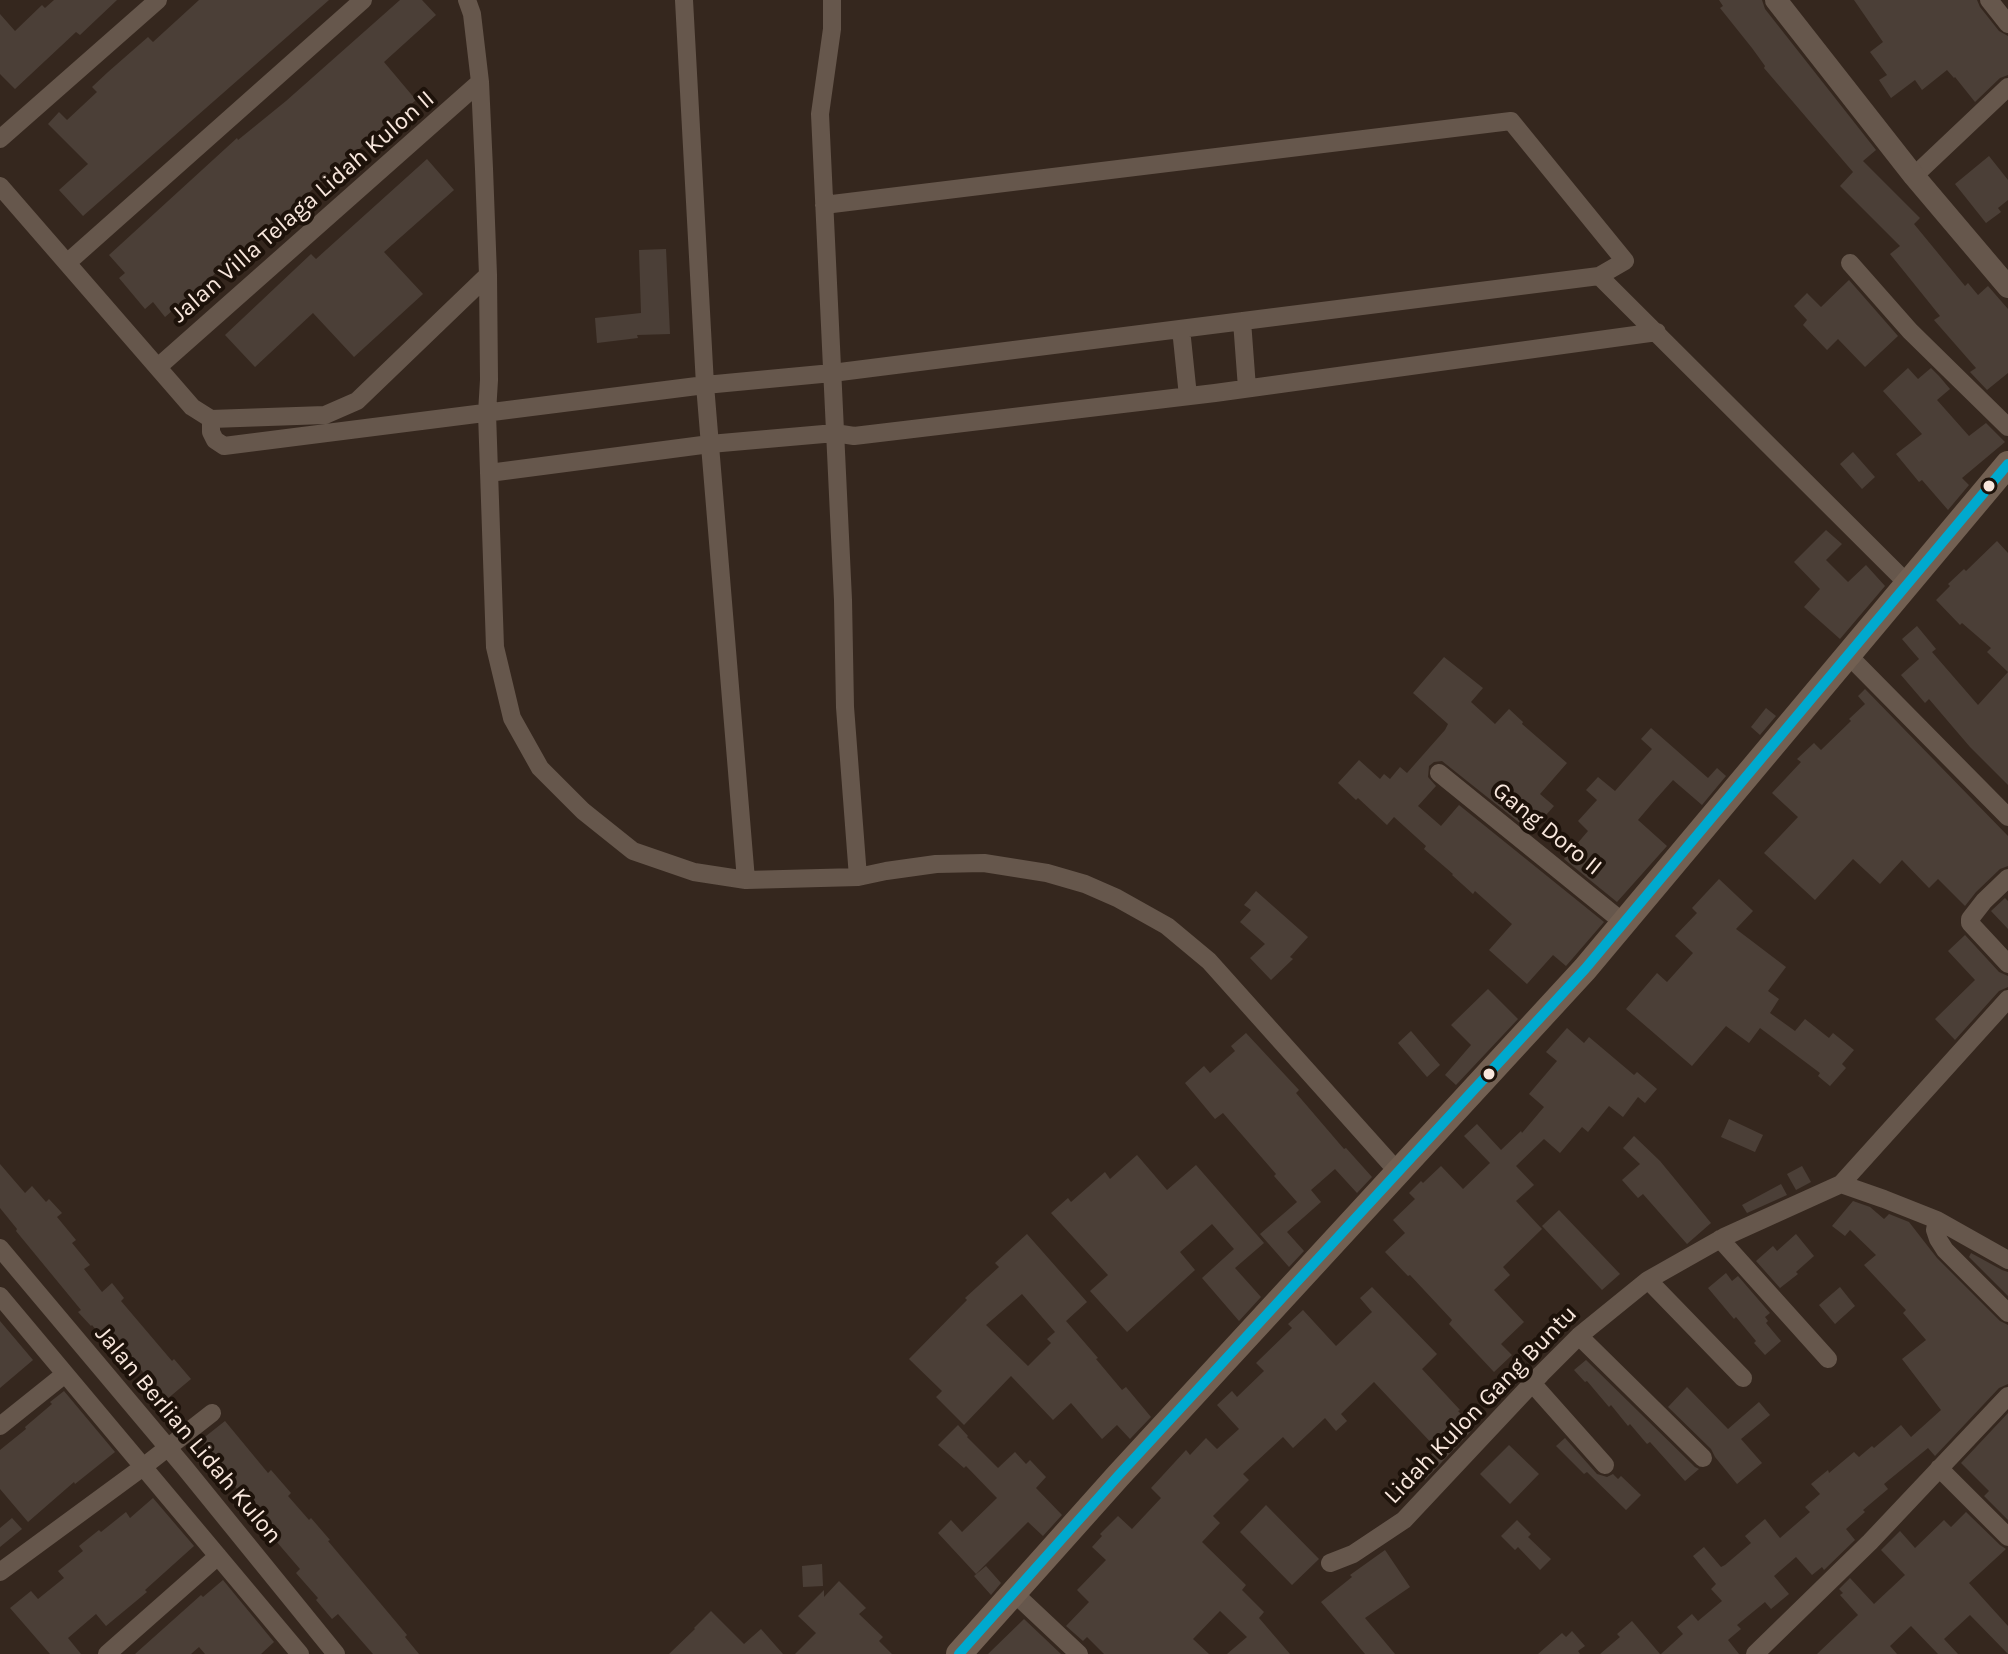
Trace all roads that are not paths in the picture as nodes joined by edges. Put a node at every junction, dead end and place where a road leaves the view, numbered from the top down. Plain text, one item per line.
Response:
1 (158, 0) edge
2 (363, 0) edge
3 (467, 0) edge
4 (684, 0) edge
5 (832, 0) edge
6 (1776, 0) edge
7 (1989, 0) edge
8 (2008, 24) edge
9 (480, 82) junction
10 (2008, 87) edge
11 (0, 139) edge
12 (1914, 176) junction
13 (0, 186) edge
14 (824, 205) junction
15 (67, 263) junction
16 (1850, 263) dead end
17 (488, 275) junction
18 (1599, 276) junction
19 (2008, 287) edge
20 (1242, 321) junction
21 (1181, 329) junction
22 (1657, 332) junction
23 (158, 367) junction
24 (832, 373) junction
25 (705, 385) junction
26 (1247, 388) junction
27 (1188, 396) junction
28 (487, 413) junction
29 (211, 419) junction
30 (2008, 427) edge
31 (835, 433) junction
32 (710, 444) junction
33 (2008, 464) edge
34 (489, 473) junction
35 (1908, 584) junction
36 (1848, 655) junction
37 (1439, 773) dead end
38 (2008, 817) edge
39 (858, 877) junction
40 (2008, 878) edge
41 (746, 880) junction
42 (1624, 923) junction
43 (2008, 964) edge
44 (2008, 999) edge
45 (1398, 1172) junction
46 (1841, 1184) junction
47 (1937, 1220) junction
48 (1720, 1239) junction
49 (0, 1248) edge
50 (2008, 1260) edge
51 (1648, 1280) junction
52 (0, 1296) edge
53 (2008, 1313) edge
54 (1579, 1336) junction
55 (1828, 1359) dead end
56 (65, 1374) junction
57 (1743, 1378) dead end
58 (1532, 1383) junction
59 (2008, 1396) edge
60 (212, 1413) dead end
61 (0, 1426) edge
62 (167, 1446) junction
63 (1703, 1458) dead end
64 (1605, 1465) dead end
65 (143, 1467) junction
66 (1939, 1468) junction
67 (2008, 1537) edge
68 (218, 1556) junction
69 (1330, 1563) dead end
70 (0, 1572) edge
71 (1014, 1593) junction
72 (107, 1654) edge
73 (299, 1654) edge
74 (336, 1654) edge
75 (959, 1654) edge
76 (1079, 1654) edge
77 (1755, 1654) edge

1 - 11 street
2 - 15 street
3 - 9 street
4 - 25 street
5 - 14 street
6 - 12 street
7 - 8 street
9 - 17 street
9 - 23 street, Jalan Villa Telaga Lidah Kulon II
10 - 12 street
12 - 19 street
13 - 15 street
14 - 18 street
14 - 24 street
15 - 23 street
16 - 30 street
17 - 28 street
17 - 29 street
18 - 20 street
18 - 22 street
20 - 21 street
20 - 26 street
21 - 24 street
21 - 27 street
22 - 26 street
22 - 35 street
23 - 29 street
24 - 25 street
24 - 31 street
25 - 28 street
25 - 32 street
26 - 27 street
27 - 31 street
28 - 29 street
28 - 34 street
31 - 32 street
31 - 39 street
32 - 34 street
32 - 41 street
33 - 35 main road
34 - 41 street
35 - 36 main road
36 - 38 street
36 - 42 main road
37 - 42 street, Gang Doro II
39 - 41 street
39 - 45 street
40 - 43 street
42 - 45 main road
44 - 46 street
45 - 71 main road
46 - 47 street
46 - 48 street, Lidah Kulon Gang Buntu
47 - 50 street
47 - 53 street
48 - 51 street, Lidah Kulon Gang Buntu
48 - 55 street
49 - 62 street, Jalan Berlian Lidah Kulon
51 - 54 street, Lidah Kulon Gang Buntu
51 - 57 street
52 - 56 street
54 - 58 street, Lidah Kulon Gang Buntu
54 - 63 street
56 - 61 street
56 - 65 street
58 - 64 street
58 - 69 street, Lidah Kulon Gang Buntu
59 - 66 street
60 - 62 street
62 - 65 street
62 - 74 street, Jalan Berlian Lidah Kulon
65 - 68 street
65 - 70 street
66 - 67 street
66 - 77 street
68 - 72 street
68 - 73 street
71 - 75 main road
71 - 76 street

